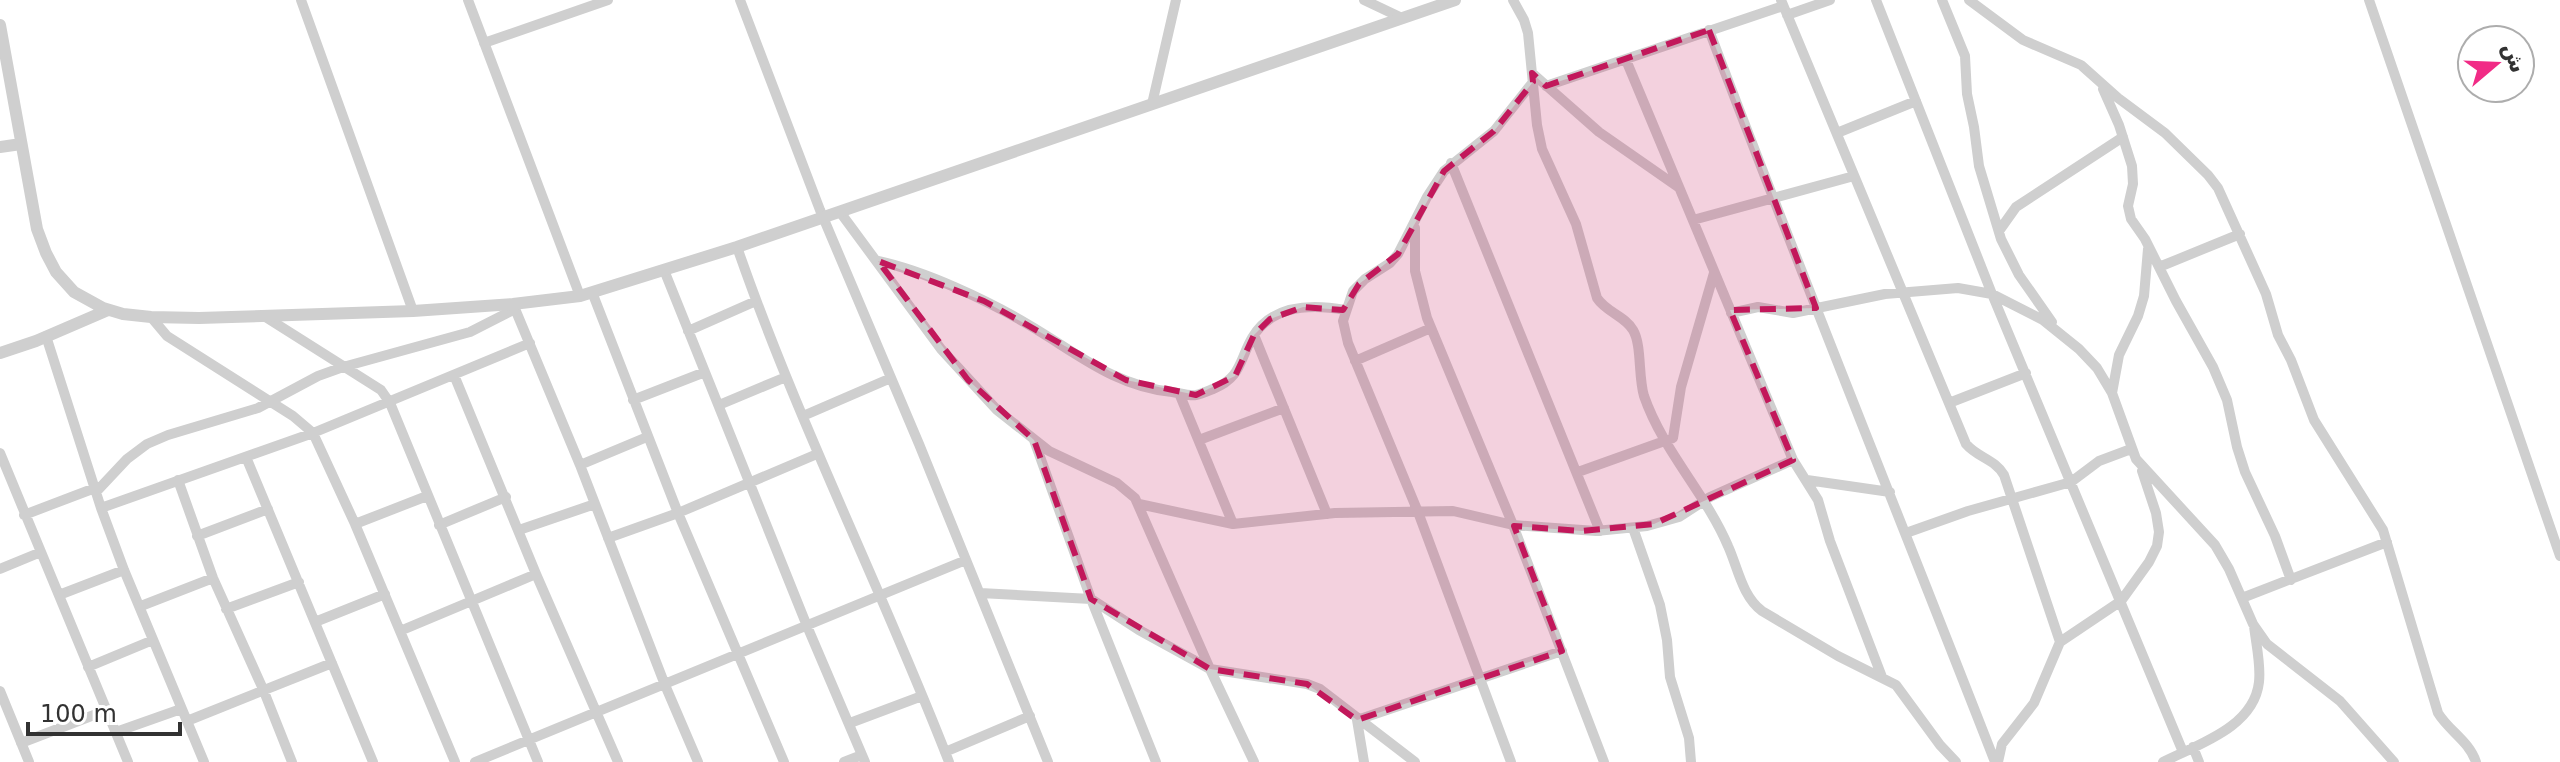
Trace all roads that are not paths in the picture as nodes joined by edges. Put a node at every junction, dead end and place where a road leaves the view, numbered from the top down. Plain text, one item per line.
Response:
1 (301, 0) edge
2 (468, 0) edge
3 (608, 0) edge
4 (740, 0) edge
5 (1176, 0) edge
6 (1364, 0) edge
7 (1455, 0) edge
8 (1513, 0) edge
9 (1830, 0) edge
10 (1876, 0) edge
11 (1942, 0) edge
12 (1969, 0) edge
13 (2369, 0) edge
14 (1784, 7) edge
15 (1402, 18) junction
16 (0, 25) edge
17 (1709, 30) junction
18 (484, 43) junction
19 (1626, 60) junction
20 (1532, 77) junction
21 (2098, 80) junction
22 (1546, 86) junction
23 (1916, 101) junction
24 (1152, 104) junction
25 (1837, 133) junction
26 (2123, 137) junction
27 (21, 144) junction
28 (0, 147) edge
29 (1451, 163) junction
30 (1854, 176) junction
31 (1679, 188) junction
32 (1772, 198) junction
33 (840, 212) junction
34 (823, 218) junction
35 (1416, 220) junction
36 (1693, 220) junction
37 (1999, 231) junction
38 (2240, 234) junction
39 (2148, 245) junction
40 (737, 247) junction
41 (878, 261) junction
42 (2159, 267) junction
43 (664, 270) junction
44 (1714, 273) junction
45 (1901, 292) junction
46 (586, 294) junction
47 (1992, 294) junction
48 (756, 301) junction
49 (514, 306) junction
50 (1816, 308) junction
51 (108, 310) junction
52 (1345, 310) junction
53 (413, 311) junction
54 (1731, 313) junction
55 (264, 316) junction
56 (151, 317) junction
57 (1431, 328) junction
58 (688, 331) junction
59 (2059, 332) junction
60 (1254, 335) junction
61 (46, 336) junction
62 (530, 343) junction
63 (0, 353) edge
64 (1355, 361) junction
65 (343, 367) junction
66 (705, 372) junction
67 (2026, 373) junction
68 (454, 375) junction
69 (786, 377) junction
70 (891, 378) junction
71 (1179, 393) junction
72 (2112, 393) junction
73 (633, 400) junction
74 (272, 402) junction
75 (390, 403) junction
76 (1949, 403) junction
77 (719, 405) junction
78 (1284, 408) junction
79 (803, 416) junction
80 (313, 433) junction
81 (647, 437) junction
82 (1034, 440) junction
83 (1199, 440) junction
84 (1667, 442) junction
85 (2131, 449) junction
86 (0, 453) edge
87 (817, 454) junction
88 (246, 457) junction
89 (1793, 460) junction
90 (2139, 463) junction
91 (580, 465) junction
92 (1578, 472) junction
93 (178, 480) junction
94 (1807, 480) junction
95 (2071, 482) junction
96 (750, 483) junction
97 (96, 490) junction
98 (1890, 492) junction
99 (427, 496) junction
100 (506, 497) junction
101 (2011, 499) junction
102 (1703, 501) junction
103 (595, 504) junction
104 (1139, 504) junction
105 (101, 508) junction
106 (268, 509) junction
107 (1418, 512) junction
108 (678, 513) junction
109 (1327, 514) junction
110 (24, 515) junction
111 (355, 524) junction
112 (1233, 524) junction
113 (439, 525) junction
114 (1513, 525) junction
115 (1633, 528) junction
116 (519, 530) junction
117 (1600, 531) junction
118 (1906, 533) junction
119 (197, 536) junction
120 (608, 538) junction
121 (2387, 542) junction
122 (41, 552) junction
123 (2560, 556) edge
124 (966, 560) junction
125 (0, 569) edge
126 (124, 570) junction
127 (536, 574) junction
128 (213, 578) junction
129 (2291, 580) junction
130 (299, 582) junction
131 (980, 593) junction
132 (385, 594) junction
133 (59, 595) junction
134 (881, 595) junction
135 (2242, 598) junction
136 (1091, 599) junction
137 (2121, 601) junction
138 (471, 603) junction
139 (141, 606) junction
140 (226, 609) junction
141 (315, 622) junction
142 (2253, 624) junction
143 (807, 626) junction
144 (400, 631) junction
145 (153, 640) junction
146 (2060, 642) junction
147 (1562, 651) junction
148 (737, 654) junction
149 (332, 663) junction
150 (88, 667) junction
151 (1210, 669) junction
152 (1882, 677) junction
153 (1480, 678) junction
154 (665, 685) junction
155 (263, 689) junction
156 (0, 691) edge
157 (922, 696) junction
158 (181, 709) junction
159 (107, 710) junction
160 (597, 712) junction
161 (1030, 716) junction
162 (1357, 720) junction
163 (187, 721) junction
164 (850, 723) junction
165 (116, 732) junction
166 (529, 740) junction
167 (21, 743) junction
168 (2188, 750) junction
169 (947, 757) edge
170 (864, 758) edge
171 (29, 762) edge
172 (128, 762) edge
173 (204, 762) edge
174 (292, 762) edge
175 (373, 762) edge
176 (455, 762) edge
177 (475, 762) edge
178 (538, 762) edge
179 (618, 762) edge
180 (698, 762) edge
181 (784, 762) edge
182 (844, 762) edge
183 (1048, 762) edge
184 (1156, 762) edge
185 (1254, 762) edge
186 (1364, 762) edge
187 (1415, 762) edge
188 (1511, 762) edge
189 (1604, 762) edge
190 (1691, 762) edge
191 (1956, 762) edge
192 (1996, 762) edge
193 (2163, 762) edge
194 (2199, 762) edge
195 (2394, 762) edge
196 (2476, 762) edge

1 - 53 street
2 - 18 street
3 - 18 street
4 - 34 street
5 - 24 street
6 - 15 street
7 - 15 street
8 - 20 street
9 - 14 street
10 - 23 street
11 - 37 street
12 - 21 street
13 - 123 street
14 - 17 street
14 - 25 street
15 - 24 street
16 - 27 street
17 - 19 street
17 - 32 street
18 - 46 street
19 - 22 street
19 - 31 street
20 - 22 street
20 - 29 street
20 - 84 street
21 - 26 street
21 - 38 street
22 - 31 street
23 - 25 street
23 - 47 street
24 - 33 street
25 - 30 street
26 - 37 street
26 - 39 street
27 - 28 street
27 - 51 street
29 - 35 street
29 - 92 street
30 - 32 street
30 - 45 street
31 - 36 street
32 - 36 street
32 - 50 street
33 - 34 street
33 - 41 street
34 - 40 street
34 - 70 street
35 - 52 street
35 - 57 street
36 - 44 street
37 - 59 street
38 - 42 street
38 - 121 street
39 - 42 street
39 - 72 street
40 - 43 street
40 - 48 street
41 - 71 street
41 - 82 street
42 - 129 street
43 - 46 street
43 - 58 street
44 - 54 street
44 - 84 street
45 - 47 street
45 - 50 street
45 - 76 street
46 - 49 street
46 - 73 street
47 - 59 street
47 - 67 street
48 - 58 street
48 - 69 street
49 - 53 street
49 - 62 street
49 - 65 street
50 - 54 street
50 - 98 street
51 - 56 street
51 - 61 street
52 - 60 street
52 - 64 street
53 - 55 street
54 - 89 street
55 - 56 street
55 - 65 street
56 - 74 street
57 - 64 street
57 - 114 street
58 - 66 street
59 - 72 street
60 - 71 street
60 - 78 street
61 - 63 street
61 - 97 street
62 - 68 street
62 - 91 street
64 - 107 street
65 - 74 street
65 - 75 street
66 - 73 street
66 - 77 street
67 - 76 street
67 - 95 street
68 - 75 street
68 - 100 street
69 - 77 street
69 - 79 street
70 - 79 street
70 - 124 street
71 - 83 street
72 - 85 street
73 - 81 street
74 - 80 street
74 - 97 street
75 - 80 street
75 - 99 street
76 - 101 street
77 - 96 street
78 - 83 street
78 - 109 street
79 - 87 street
80 - 88 street
80 - 111 street
81 - 91 street
81 - 108 street
82 - 104 street
82 - 136 street
83 - 112 street
84 - 92 street
84 - 102 street
85 - 90 street
85 - 95 street
86 - 110 street
87 - 96 street
87 - 134 street
88 - 93 street
88 - 106 street
89 - 94 street
89 - 102 street
90 - 135 street
90 - 137 street
91 - 103 street
92 - 117 street
93 - 105 street
93 - 119 street
94 - 98 street
94 - 152 street
95 - 101 street
95 - 137 street
96 - 108 street
96 - 143 street
97 - 105 street
97 - 110 street
98 - 118 street
99 - 111 street
99 - 113 street
100 - 113 street
100 - 116 street
101 - 118 street
101 - 146 street
102 - 115 street
102 - 152 street
103 - 116 street
103 - 120 street
104 - 112 street
104 - 151 street
105 - 126 street
106 - 119 street
106 - 130 street
107 - 109 street
107 - 114 street
107 - 153 street
108 - 120 street
108 - 148 street
109 - 112 street
110 - 122 street
111 - 132 street
113 - 138 street
114 - 117 street
114 - 147 street
115 - 117 street
115 - 190 street
116 - 127 street
118 - 192 street
119 - 128 street
120 - 154 street
121 - 129 street
121 - 196 street
122 - 125 street
122 - 133 street
124 - 131 street
124 - 134 street
126 - 133 street
126 - 139 street
127 - 138 street
127 - 160 street
128 - 139 street
128 - 140 street
129 - 135 street
130 - 140 street
130 - 141 street
131 - 136 street
131 - 161 street
132 - 141 street
132 - 144 street
133 - 150 street
134 - 143 street
134 - 157 street
135 - 142 street
136 - 151 street
136 - 184 street
137 - 146 street
137 - 168 street
138 - 144 street
138 - 166 street
139 - 145 street
140 - 155 street
141 - 149 street
142 - 168 street
142 - 195 street
143 - 148 street
143 - 164 street
144 - 176 street
145 - 150 street
145 - 158 street
146 - 192 street
147 - 153 street
147 - 189 street
148 - 154 street
148 - 181 street
149 - 155 street
149 - 175 street
150 - 159 street
151 - 162 street
151 - 185 street
152 - 191 street
153 - 162 street
153 - 188 street
154 - 160 street
154 - 180 street
155 - 163 street
155 - 174 street
156 - 167 street
157 - 164 street
157 - 169 street
158 - 163 street
158 - 165 street
159 - 165 street
159 - 167 street
160 - 166 street
160 - 179 street
161 - 169 street
161 - 183 street
162 - 186 street
162 - 187 street
163 - 173 street
164 - 170 street
165 - 172 street
166 - 177 street
166 - 178 street
167 - 171 street
168 - 193 street
168 - 194 street
170 - 182 street

